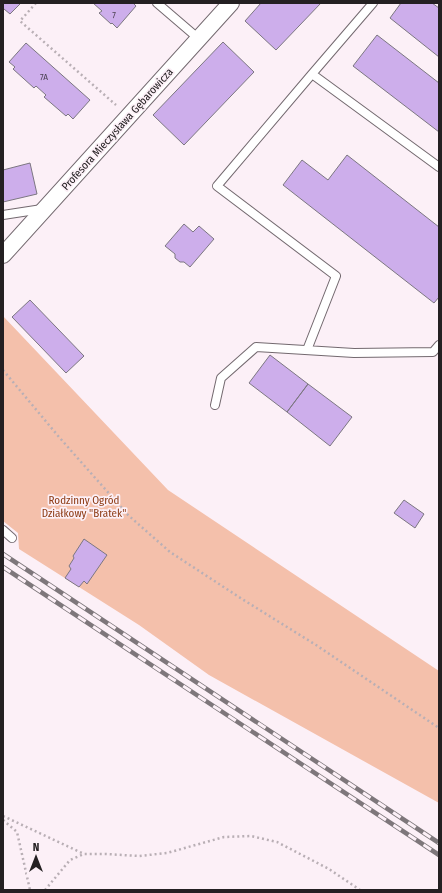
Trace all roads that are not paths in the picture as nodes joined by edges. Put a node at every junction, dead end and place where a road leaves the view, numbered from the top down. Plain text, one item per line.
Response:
1 (157, 3) edge
2 (231, 3) edge
3 (373, 3) edge
4 (198, 39) junction
5 (312, 74) junction
6 (439, 167) edge
7 (45, 208) junction
8 (3, 215) edge
9 (3, 254) edge
10 (439, 345) edge
11 (308, 350) junction
12 (215, 405) dead end
13 (3, 530) edge
14 (12, 538) dead end

1 - 4 lane
2 - 4 street, Profesora Mieczysława Gębarowicza
3 - 5 lane
4 - 7 street, Profesora Mieczysława Gębarowicza
5 - 6 lane
5 - 11 lane
7 - 8 lane
7 - 9 street, Profesora Mieczysława Gębarowicza
10 - 11 lane
11 - 12 lane
13 - 14 lane

